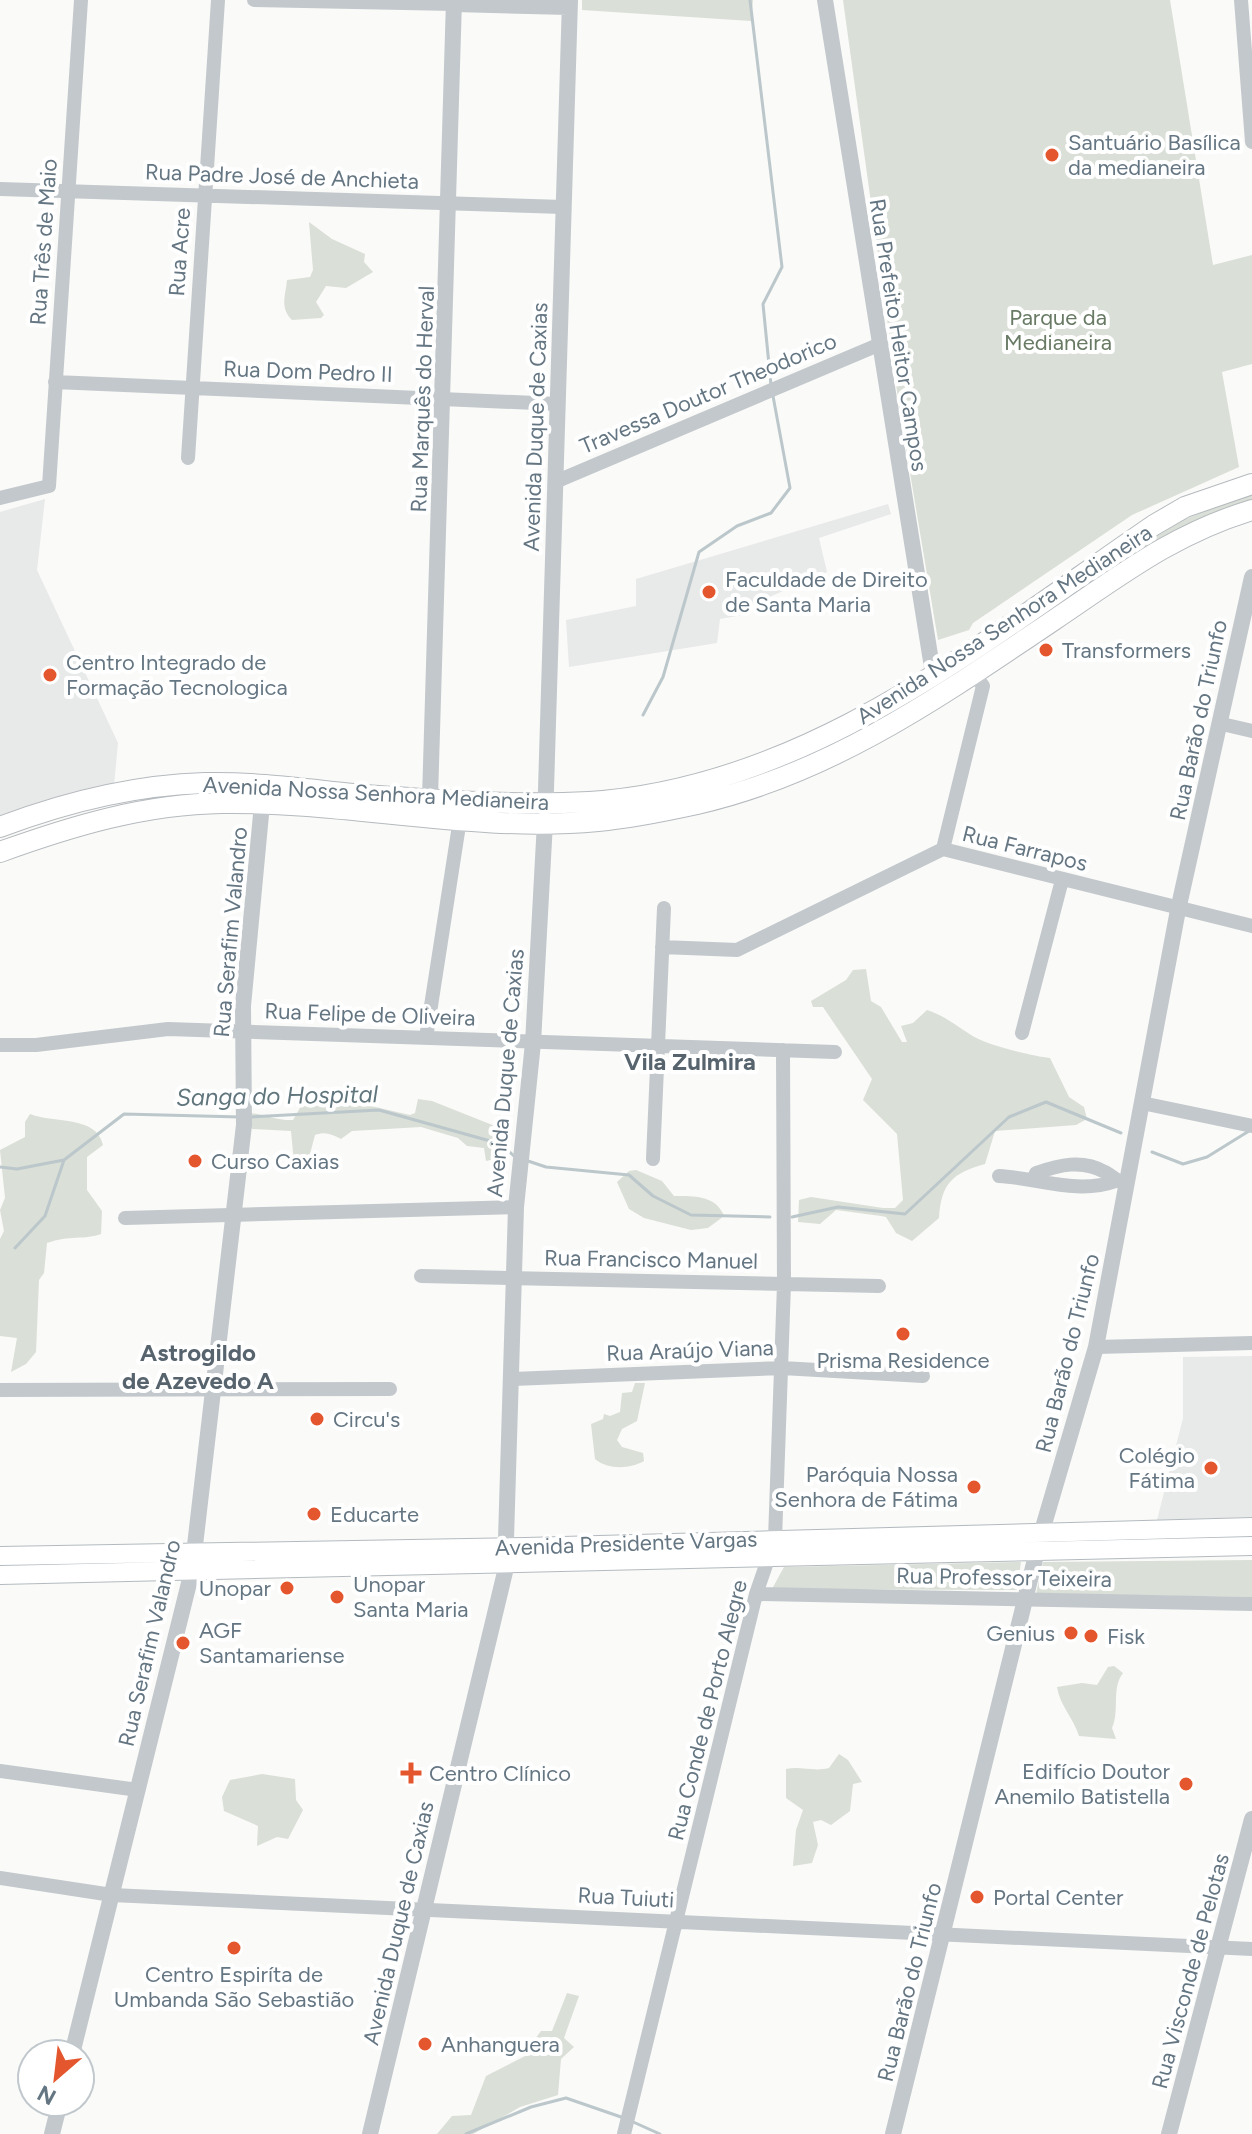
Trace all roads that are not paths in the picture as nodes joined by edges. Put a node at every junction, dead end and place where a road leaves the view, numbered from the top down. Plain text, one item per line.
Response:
1 (81, 0) edge
2 (218, 0) edge
3 (254, 0) edge
4 (825, 0) edge
5 (1241, 0) edge
6 (454, 2) edge
7 (569, 3) edge
8 (1251, 119) edge
9 (1252, 142) edge
10 (0, 189) edge
11 (68, 191) junction
12 (205, 195) junction
13 (449, 203) junction
14 (563, 207) junction
15 (878, 345) junction
16 (55, 382) junction
17 (193, 388) junction
18 (445, 399) junction
19 (558, 404) junction
20 (188, 458) dead end
21 (555, 482) junction
22 (1252, 484) edge
23 (0, 498) edge
24 (1252, 510) edge
25 (1252, 577) edge
26 (974, 674) junction
27 (933, 676) junction
28 (940, 697) junction
29 (1222, 724) junction
30 (1252, 731) edge
31 (286, 787) junction
32 (430, 798) junction
33 (262, 804) junction
34 (545, 812) junction
35 (460, 819) junction
36 (0, 827) edge
37 (943, 849) junction
38 (0, 852) edge
39 (1062, 880) junction
40 (664, 908) dead end
41 (1178, 910) junction
42 (1252, 926) edge
43 (662, 947) junction
44 (242, 1031) junction
45 (1022, 1033) dead end
46 (426, 1038) junction
47 (533, 1043) junction
48 (0, 1045) edge
49 (658, 1046) junction
50 (783, 1050) junction
51 (835, 1052) dead end
52 (1142, 1103) junction
53 (1252, 1126) edge
54 (653, 1159) dead end
55 (999, 1176) dead end
56 (1034, 1178) junction
57 (1123, 1183) junction
58 (516, 1207) junction
59 (234, 1215) junction
60 (125, 1218) dead end
61 (421, 1276) dead end
62 (515, 1278) junction
63 (784, 1284) junction
64 (879, 1286) dead end
65 (1252, 1343) edge
66 (1096, 1347) junction
67 (782, 1368) junction
68 (923, 1376) dead end
69 (513, 1379) junction
70 (390, 1389) dead end
71 (0, 1390) edge
72 (213, 1390) junction
73 (1252, 1527) edge
74 (1042, 1531) junction
75 (1252, 1546) edge
76 (773, 1548) junction
77 (1038, 1550) junction
78 (506, 1555) junction
79 (0, 1556) edge
80 (193, 1562) junction
81 (0, 1575) edge
82 (756, 1594) junction
83 (1027, 1600) junction
84 (1252, 1604) edge
85 (0, 1771) edge
86 (138, 1790) junction
87 (1252, 1819) edge
88 (0, 1878) edge
89 (112, 1895) junction
90 (425, 1910) junction
91 (676, 1921) junction
92 (944, 1934) junction
93 (1220, 1947) junction
94 (1252, 1949) edge
95 (76, 2038) edge
96 (370, 2134) edge
97 (624, 2134) edge
98 (893, 2134) edge
99 (1169, 2134) edge

1 - 11 street, Rua Três de Maio
2 - 12 street, Rua Acre
3 - 6 street
4 - 15 street, Rua Prefeito Heitor Campos
5 - 8 street
6 - 7 street
6 - 13 street, Rua Marquês do Herval
7 - 14 street, Avenida Duque de Caxias
8 - 9 street
10 - 11 street, Rua Padre José de Anchieta
11 - 12 street, Rua Padre José de Anchieta
11 - 16 street, Rua Três de Maio
12 - 13 street, Rua Padre José de Anchieta
12 - 17 street, Rua Acre
13 - 14 street, Rua Padre José de Anchieta
13 - 18 street, Rua Marquês do Herval
14 - 19 street, Avenida Duque de Caxias
15 - 21 street, Travessa Doutor Theodorico
15 - 27 street, Rua Prefeito Heitor Campos
16 - 17 street, Rua Dom Pedro II
16 - 23 street, Rua Três de Maio
17 - 18 street, Rua Dom Pedro II
17 - 20 street, Rua Acre
18 - 19 street, Rua Dom Pedro II
18 - 32 street, Rua Marquês do Herval
19 - 21 street, Avenida Duque de Caxias
21 - 34 street, Avenida Duque de Caxias
22 - 27 main road, Avenida Nossa Senhora Medianeira
24 - 26 main road, Avenida Nossa Senhora Medianeira
25 - 29 street, Rua Barão do Triunfo
26 - 28 main road, Avenida Nossa Senhora Medianeira
26 - 37 street
27 - 28 street, Rua Prefeito Heitor Campos
27 - 34 main road, Avenida Nossa Senhora Medianeira
28 - 34 main road, Avenida Nossa Senhora Medianeira
29 - 30 street
29 - 41 street, Rua Barão do Triunfo
31 - 32 main road, Avenida Nossa Senhora Medianeira
31 - 33 main road
31 - 36 main road, Avenida Nossa Senhora Medianeira
32 - 34 main road, Avenida Nossa Senhora Medianeira
33 - 35 main road, Avenida Nossa Senhora Medianeira
33 - 38 main road, Avenida Nossa Senhora Medianeira
33 - 44 street, Rua Serafim Valandro
34 - 35 main road, Avenida Nossa Senhora Medianeira
34 - 47 street, Avenida Duque de Caxias
35 - 46 street
37 - 39 street, Rua Farrapos
37 - 43 street, Rua Farrapos
39 - 41 street, Rua Farrapos
39 - 45 street
40 - 43 street
41 - 42 street, Rua Farrapos
41 - 52 street, Rua Barão do Triunfo
43 - 49 street
44 - 46 street, Rua Felipe de Oliveira
44 - 48 street, Rua Felipe de Oliveira
44 - 59 street, Rua Serafim Valandro
46 - 47 street, Rua Felipe de Oliveira
47 - 49 street, Rua Felipe de Oliveira
47 - 58 street, Avenida Duque de Caxias
49 - 50 street, Rua Felipe de Oliveira
49 - 54 street
50 - 51 street, Rua Felipe de Oliveira
50 - 63 street, Rua Conde de Porto Alegre
52 - 53 street
52 - 57 street, Rua Barão do Triunfo
55 - 56 street
56 - 57 street
56 - 57 street
57 - 66 street, Rua Barão do Triunfo
58 - 59 street
58 - 62 street, Avenida Duque de Caxias
59 - 60 street
59 - 72 street, Rua Serafim Valandro
61 - 62 street, Rua Francisco Manuel
62 - 63 street, Rua Francisco Manuel
62 - 69 street, Avenida Duque de Caxias
63 - 64 street, Rua Francisco Manuel
63 - 67 street, Rua Conde de Porto Alegre
65 - 66 street
66 - 74 street, Rua Barão do Triunfo
67 - 68 street, Rua Araújo Viana
67 - 69 street, Rua Araújo Viana
67 - 76 street, Rua Conde de Porto Alegre
69 - 78 street, Avenida Duque de Caxias
70 - 72 street
71 - 72 street
72 - 80 street, Rua Serafim Valandro
73 - 74 main road, Avenida Presidente Vargas
74 - 76 main road, Avenida Presidente Vargas
74 - 77 street, Rua Barão do Triunfo
75 - 77 main road, Avenida Presidente Vargas
76 - 77 main road, Avenida Presidente Vargas
76 - 78 main road, Avenida Presidente Vargas
76 - 82 street, Rua Conde de Porto Alegre
77 - 83 street, Rua Barão do Triunfo
78 - 80 main road, Avenida Presidente Vargas
78 - 90 street, Avenida Duque de Caxias
79 - 80 main road, Avenida Presidente Vargas
80 - 81 main road, Avenida Presidente Vargas
80 - 86 street, Rua Serafim Valandro
82 - 83 street, Rua Professor Teixeira
82 - 91 street, Rua Conde de Porto Alegre
83 - 84 street, Rua Professor Teixeira
83 - 92 street, Rua Barão do Triunfo
85 - 86 street
86 - 89 street, Rua Serafim Valandro
87 - 93 street, Rua Visconde de Pelotas
88 - 89 street, Rua Tuiuti
89 - 90 street, Rua Tuiuti
89 - 95 street, Rua Serafim Valandro
90 - 91 street, Rua Tuiuti
90 - 96 street, Avenida Duque de Caxias
91 - 92 street, Rua Tuiuti
91 - 97 street, Rua Conde de Porto Alegre
92 - 93 street, Rua Tuiuti
92 - 98 street, Rua Barão do Triunfo
93 - 94 street, Rua Tuiuti
93 - 99 street, Rua Visconde de Pelotas

